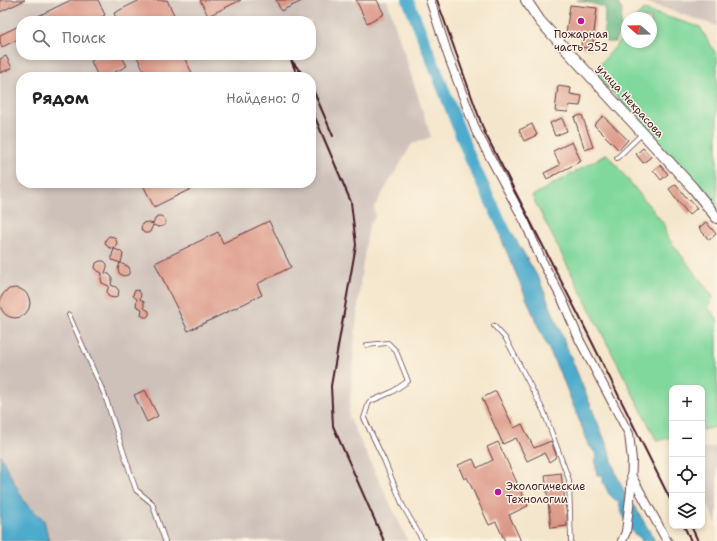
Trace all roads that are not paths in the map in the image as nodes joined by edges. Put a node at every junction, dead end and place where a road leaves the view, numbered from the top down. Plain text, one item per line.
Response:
1 (430, 0) edge
2 (526, 0) edge
3 (643, 133) junction
4 (618, 158) dead end
5 (717, 218) edge
6 (69, 315) dead end
7 (494, 326) dead end
8 (367, 345) dead end
9 (631, 475) junction
10 (165, 541) edge
11 (423, 541) edge
12 (571, 541) edge
13 (622, 541) edge
14 (667, 541) edge

1 - 9 street
2 - 3 street, улица Некрасова
3 - 4 lane
3 - 5 street, улица Некрасова
6 - 10 lane
7 - 12 lane
8 - 11 lane
9 - 13 street
9 - 14 street

